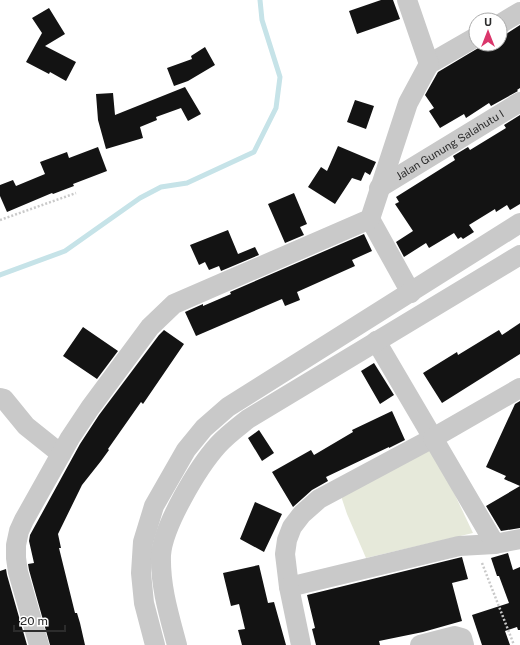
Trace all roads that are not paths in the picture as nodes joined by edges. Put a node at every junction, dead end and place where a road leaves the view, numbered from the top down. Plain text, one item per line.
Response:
1 (407, 0) edge
2 (520, 12) edge
3 (508, 19) edge
4 (468, 42) edge
5 (429, 64) junction
6 (520, 102) edge
7 (379, 188) junction
8 (370, 219) junction
9 (520, 223) edge
10 (520, 255) edge
11 (411, 292) junction
12 (376, 341) junction
13 (327, 344) junction
14 (339, 364) junction
15 (520, 388) edge
16 (0, 398) edge
17 (433, 438) junction
18 (61, 454) junction
19 (520, 539) edge
20 (485, 544) junction
21 (289, 587) junction
22 (39, 645) edge
23 (155, 645) edge
24 (177, 645) edge
25 (300, 645) edge
26 (420, 645) edge
27 (464, 645) edge

1 - 5 street
2 - 3 street
4 - 5 street
5 - 7 street
6 - 7 street, Jalan Gunung Salahutu I
7 - 8 street
8 - 11 street
8 - 18 street
9 - 11 street
10 - 12 street
11 - 13 street
12 - 14 street
12 - 17 street
13 - 14 street
13 - 23 street
14 - 24 street
15 - 17 street
16 - 18 street
17 - 20 street
17 - 21 street
18 - 22 street
19 - 20 street
20 - 21 street
21 - 25 street
26 - 27 street

